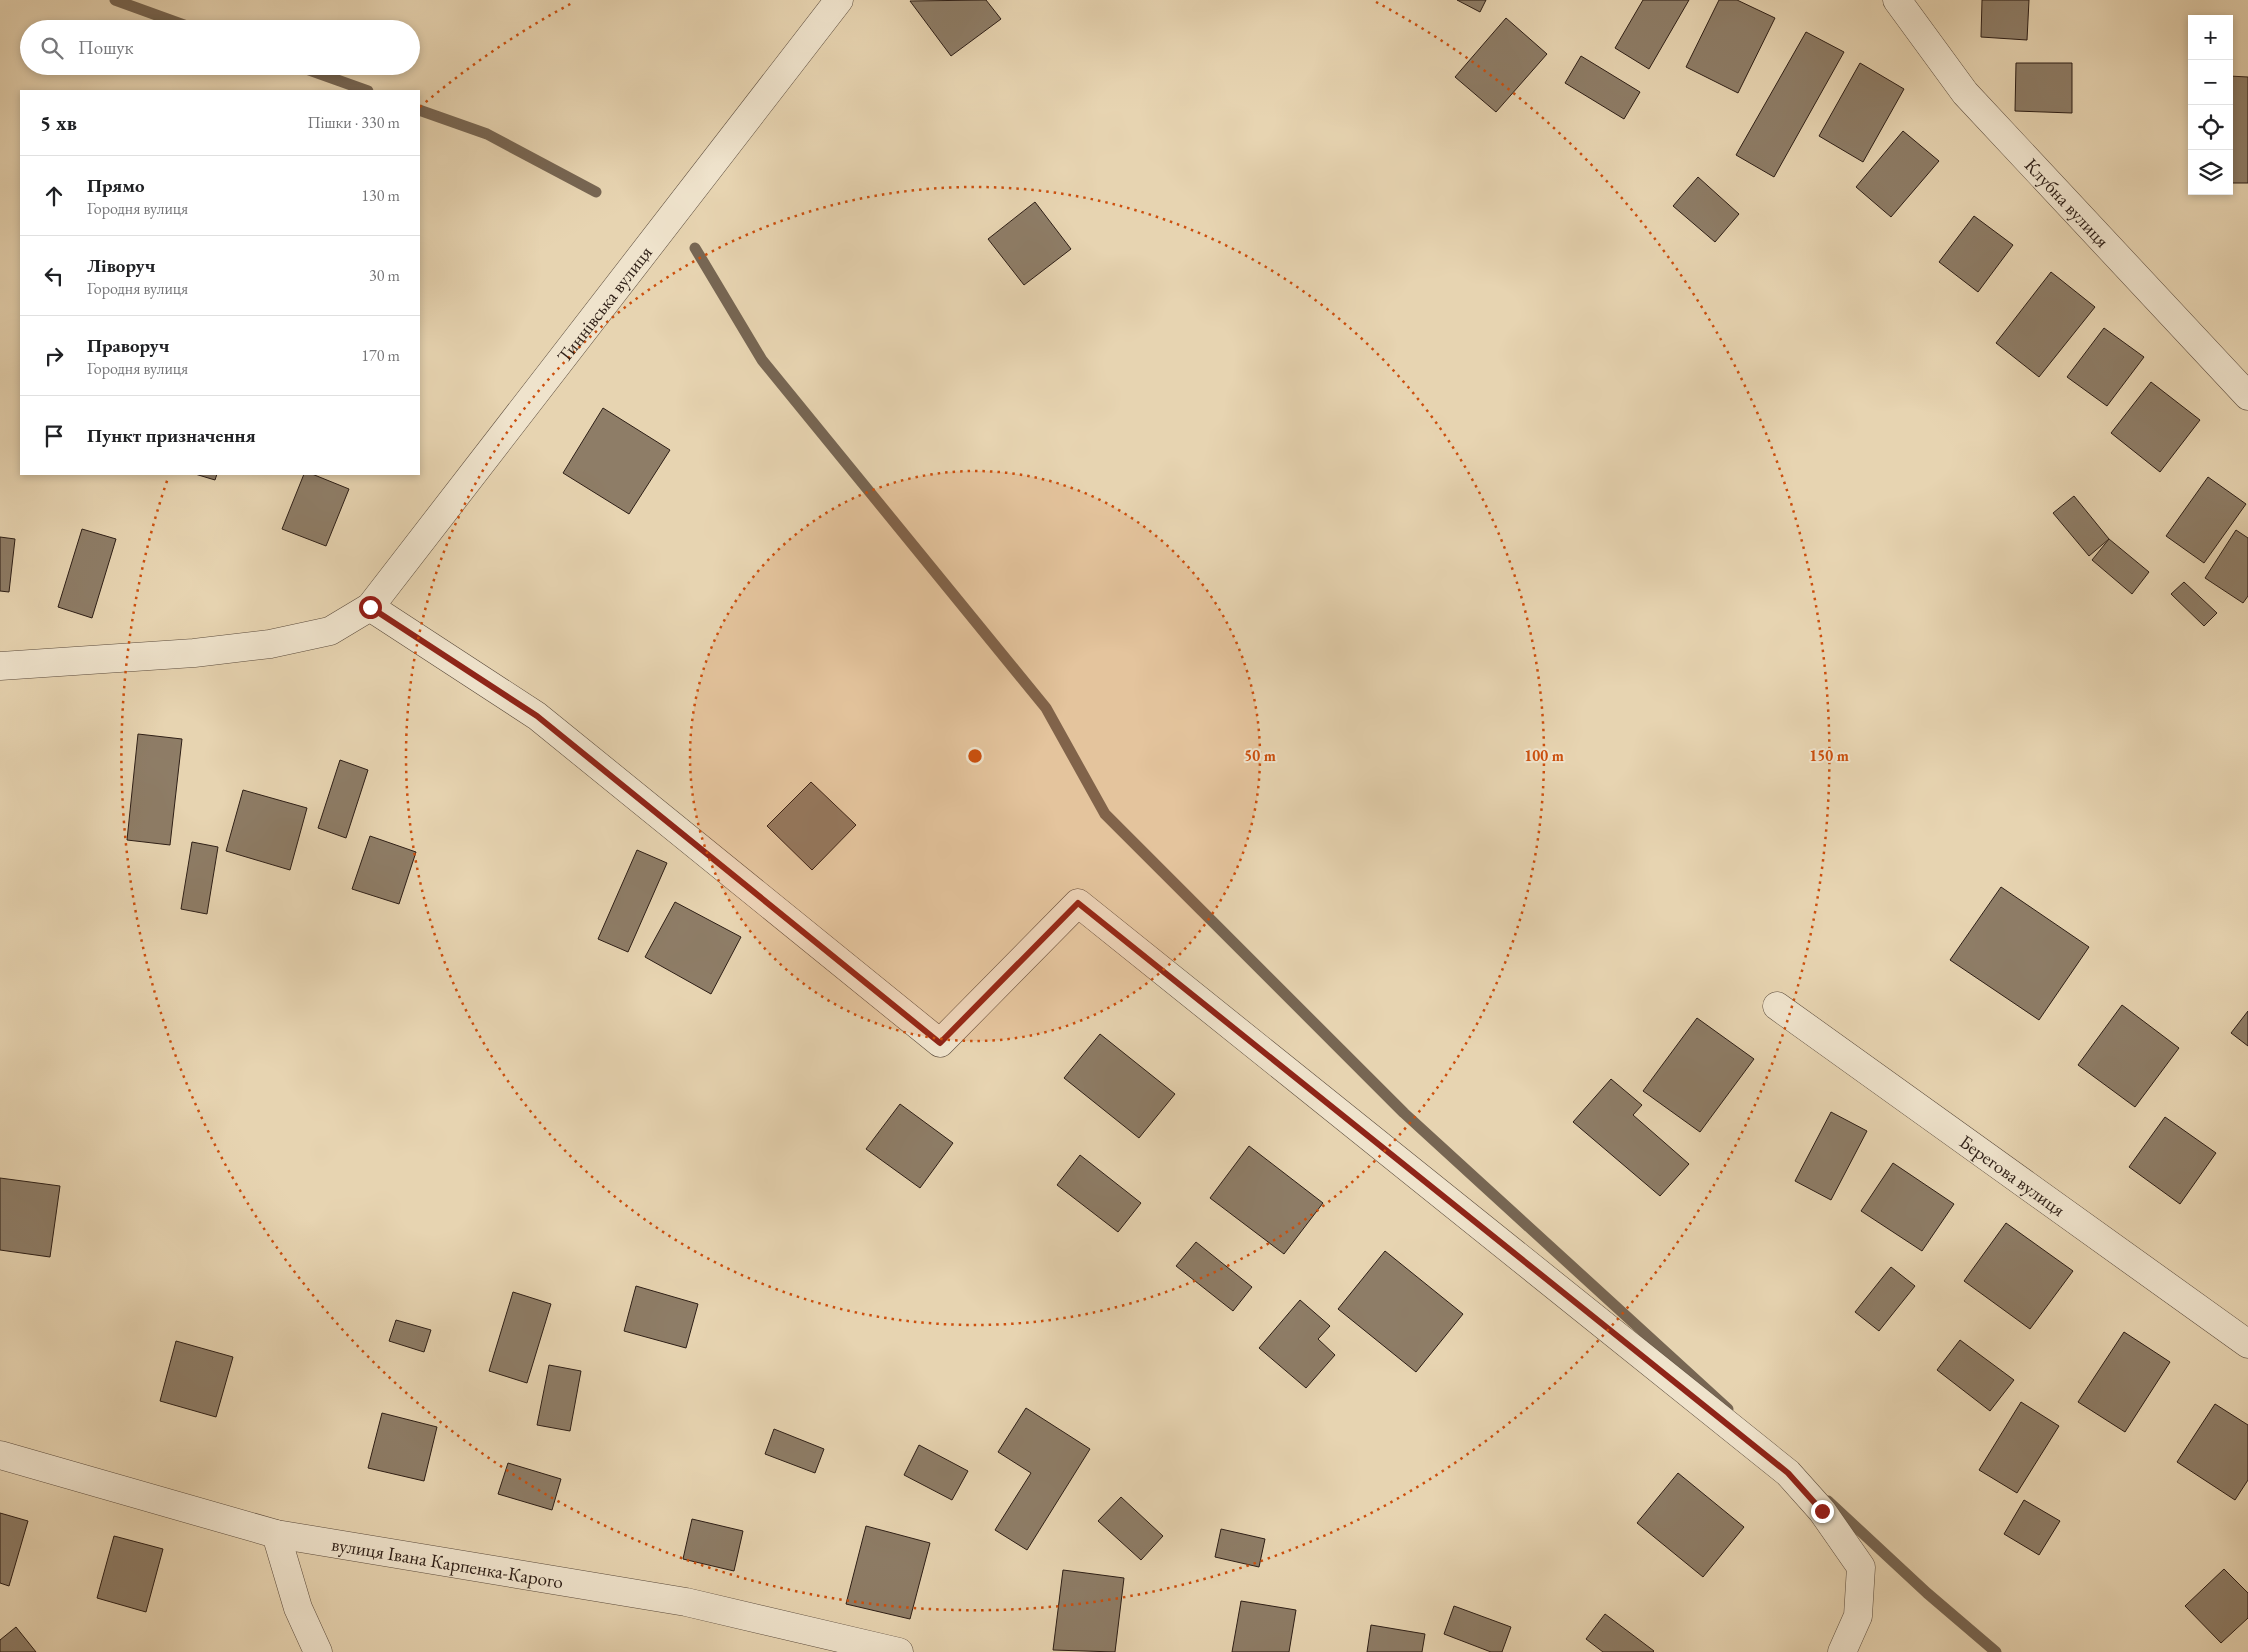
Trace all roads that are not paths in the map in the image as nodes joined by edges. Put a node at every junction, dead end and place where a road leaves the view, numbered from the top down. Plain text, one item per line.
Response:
1 (839, 0) edge
2 (1897, 0) edge
3 (2248, 396) edge
4 (370, 607) junction
5 (0, 666) edge
6 (1777, 1006) dead end
7 (2248, 1344) edge
8 (0, 1455) edge
9 (276, 1534) junction
10 (318, 1652) edge
11 (899, 1652) edge
12 (1842, 1652) edge

1 - 4 street, Тиннівська вулиця
2 - 3 street, Клубна вулиця
4 - 5 street
4 - 12 street
6 - 7 street, Берегова вулиця
8 - 9 street, вулиця Івана Карпенка-Карого
9 - 10 street
9 - 11 street, вулиця Івана Карпенка-Карого

